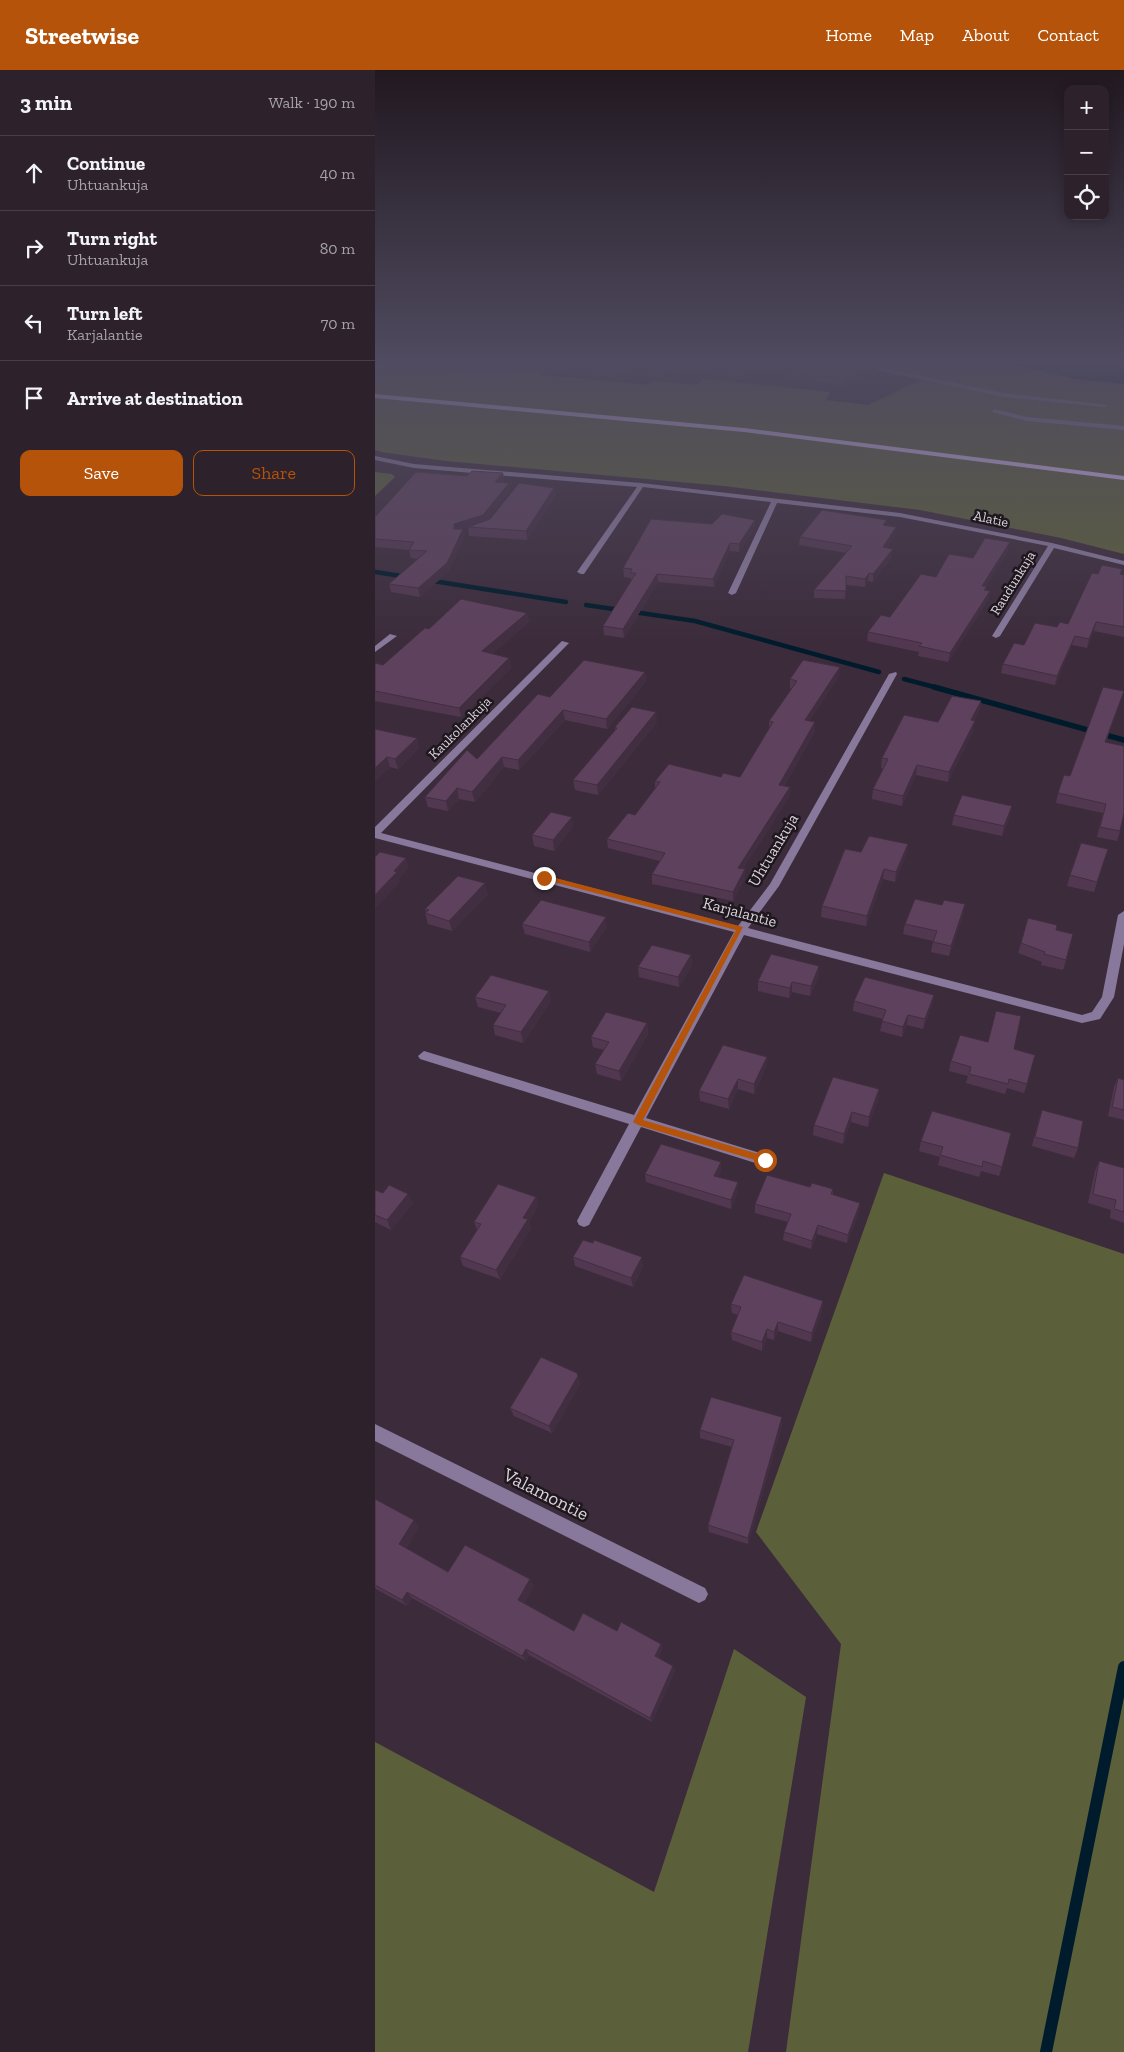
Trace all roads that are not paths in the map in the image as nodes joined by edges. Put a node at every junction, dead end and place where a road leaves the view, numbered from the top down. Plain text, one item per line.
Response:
1 (962, 457) edge
2 (375, 458) edge
3 (528, 475) junction
4 (1124, 478) edge
5 (641, 485) junction
6 (519, 487) edge
7 (775, 500) junction
8 (1052, 544) junction
9 (1124, 563) edge
10 (581, 572) dead end
11 (732, 593) dead end
12 (393, 636) dead end
13 (996, 636) dead end
14 (565, 642) dead end
15 (375, 650) edge
16 (893, 674) dead end
17 (375, 834) edge
18 (1124, 915) edge
19 (741, 929) junction
20 (424, 1056) dead end
21 (638, 1122) junction
22 (765, 1160) dead end
23 (584, 1221) dead end
24 (375, 1432) edge
25 (699, 1594) dead end

1 - 4 main road
2 - 3 street, Alatie
3 - 5 street, Alatie
3 - 6 street
5 - 7 street, Alatie
5 - 10 street
7 - 8 street, Alatie
7 - 11 street
8 - 9 street, Alatie
8 - 13 street, Raudunkuja
12 - 15 street
14 - 17 street, Kaukolankuja
16 - 19 street, Uhtuankuja
17 - 19 street, Karjalantie
18 - 19 street, Karjalantie
19 - 21 street, Uhtuankuja
20 - 21 street
21 - 22 street
21 - 23 street, Uhtuankuja
24 - 25 street, Valamontie

